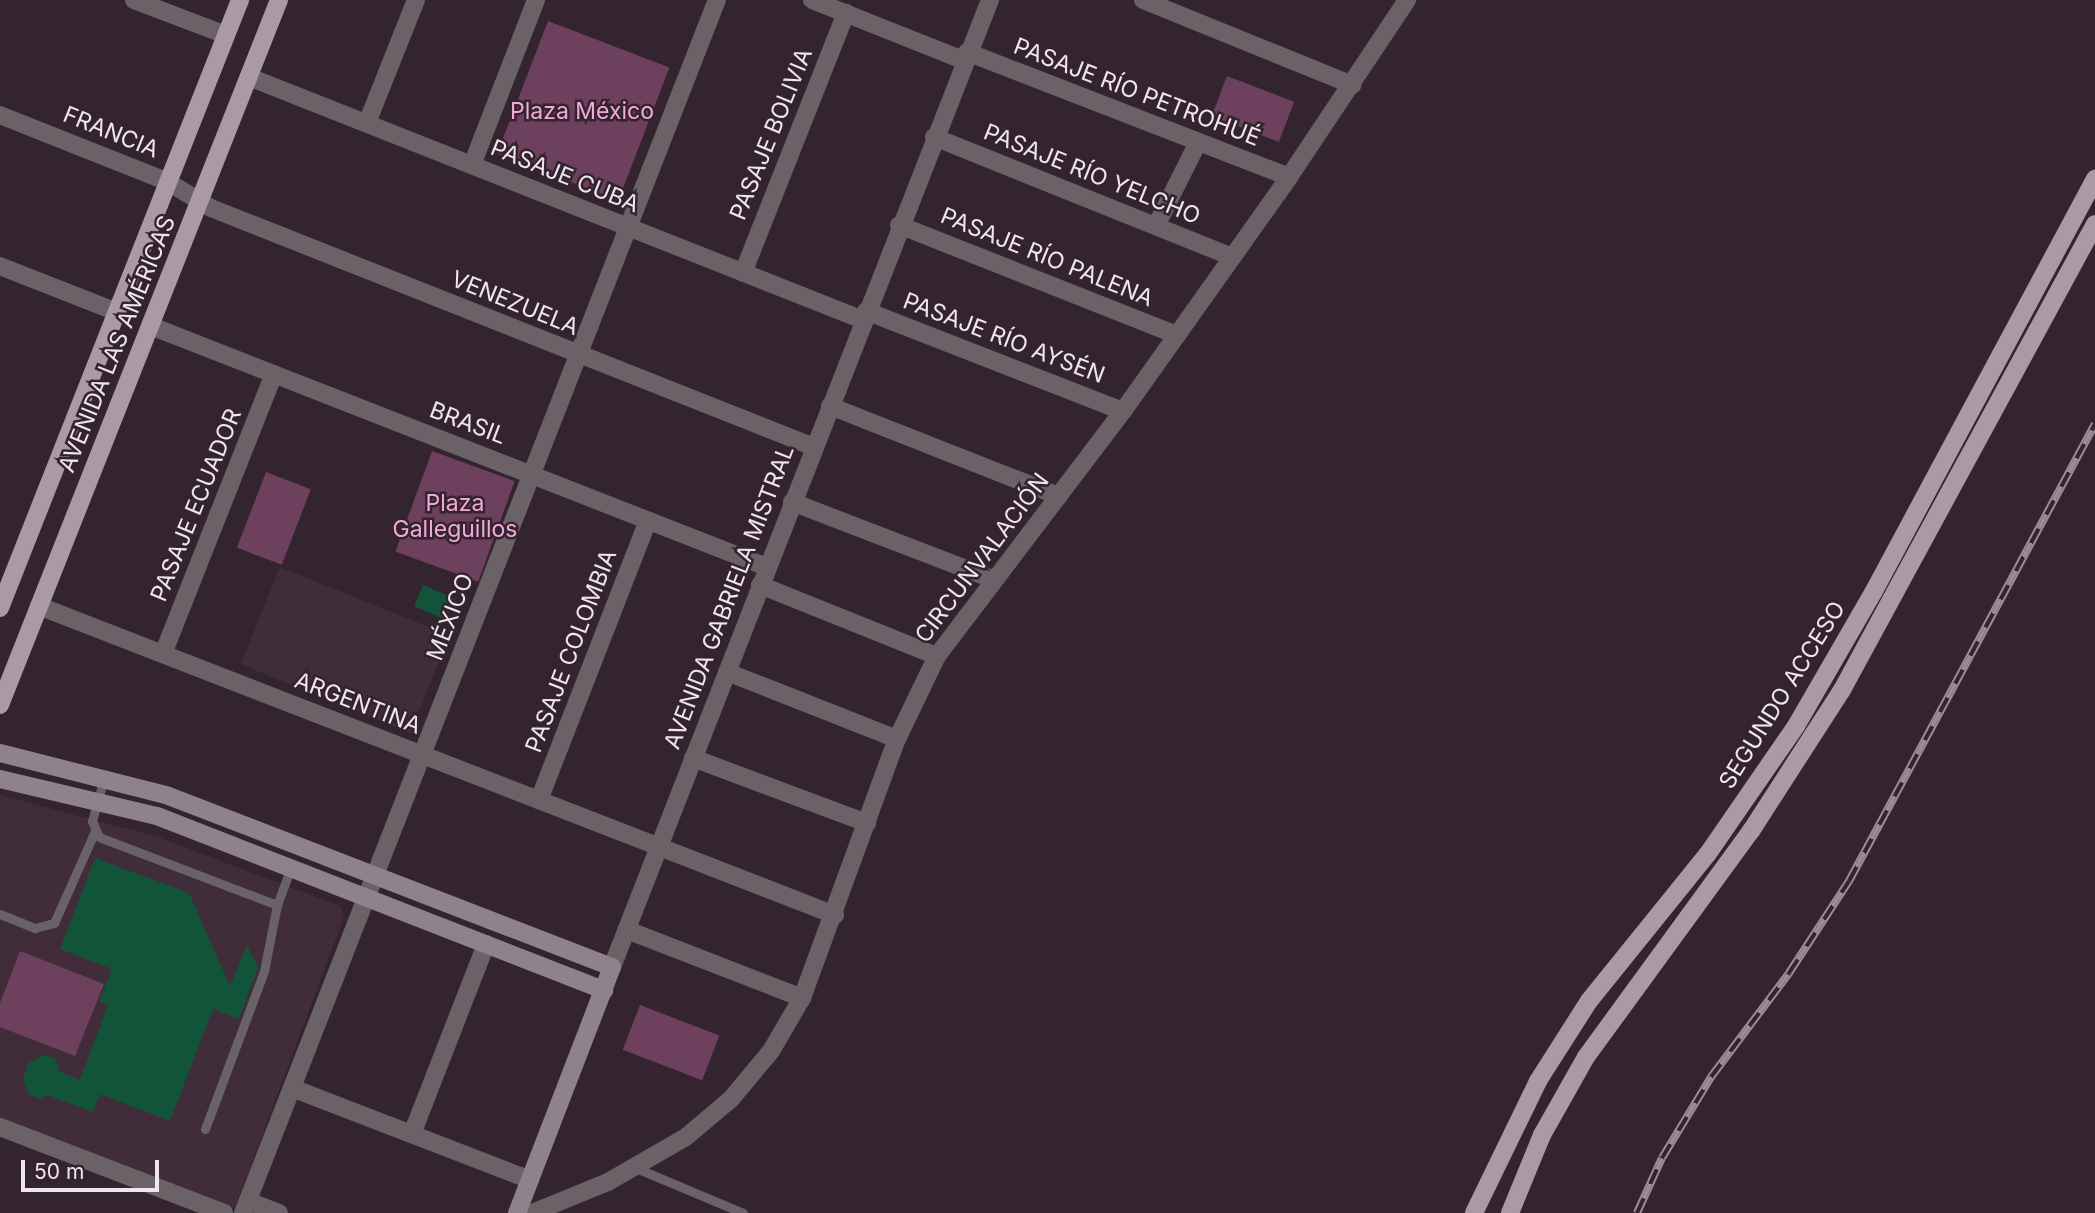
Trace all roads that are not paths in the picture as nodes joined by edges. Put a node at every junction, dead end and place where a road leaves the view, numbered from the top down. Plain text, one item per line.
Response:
1 (134, 0) edge
2 (240, 0) edge
3 (279, 0) edge
4 (416, 0) edge
5 (536, 0) edge
6 (717, 0) edge
7 (812, 0) edge
8 (990, 0) edge
9 (1143, 0) edge
10 (1407, 0) edge
11 (846, 13) junction
12 (226, 35) junction
13 (965, 56) junction
14 (249, 77) junction
15 (1352, 85) junction
16 (0, 115) edge
17 (367, 123) junction
18 (934, 137) junction
19 (1198, 142) junction
20 (472, 165) junction
21 (1289, 177) junction
22 (2095, 179) edge
23 (168, 182) junction
24 (199, 203) junction
25 (2095, 224) edge
26 (900, 225) junction
27 (1156, 226) junction
28 (628, 227) junction
29 (1232, 257) junction
30 (0, 266) edge
31 (743, 273) junction
32 (117, 312) junction
33 (864, 315) junction
34 (151, 326) junction
35 (1177, 335) junction
36 (579, 354) junction
37 (274, 374) junction
38 (830, 406) junction
39 (1123, 411) junction
40 (814, 447) junction
41 (532, 475) junction
42 (1059, 496) junction
43 (792, 502) junction
44 (648, 520) junction
45 (767, 567) junction
46 (993, 579) junction
47 (760, 585) junction
48 (39, 606) junction
49 (0, 607) edge
50 (163, 654) junction
51 (937, 656) junction
52 (727, 672) junction
53 (0, 705) edge
54 (897, 739) junction
55 (0, 753) edge
56 (422, 755) junction
57 (693, 758) junction
58 (104, 778) junction
59 (0, 779) edge
60 (539, 800) junction
61 (98, 802) junction
62 (867, 823) junction
63 (94, 831) junction
64 (659, 846) junction
65 (291, 867) junction
66 (375, 876) junction
67 (367, 897) junction
68 (277, 905) junction
69 (0, 914) edge
70 (835, 915) junction
71 (627, 930) junction
72 (486, 944) junction
73 (612, 967) junction
74 (604, 990) junction
75 (802, 998) junction
76 (292, 1088) junction
77 (0, 1127) edge
78 (205, 1129) dead end
79 (412, 1134) junction
80 (636, 1168) junction
81 (530, 1180) junction
82 (246, 1207) edge
83 (224, 1213) edge
84 (279, 1213) edge
85 (517, 1213) edge
86 (532, 1213) edge
87 (743, 1213) edge
88 (1474, 1213) edge
89 (1510, 1213) edge

1 - 12 street
2 - 12 main road, AVENIDA LAS AMÉRICAS
3 - 14 main road, AVENIDA LAS AMÉRICAS
4 - 17 street
5 - 20 street
6 - 28 street, MÉXICO
7 - 11 street, PASAJE RÍO PETROHUÉ
8 - 13 street, AVENIDA GABRIELA MISTRAL
9 - 15 street
10 - 15 street, CIRCUNVALACIÓN
11 - 13 street, PASAJE RÍO PETROHUÉ
11 - 31 street, PASAJE BOLIVIA
12 - 23 main road, AVENIDA LAS AMÉRICAS
13 - 18 street, AVENIDA GABRIELA MISTRAL
13 - 19 street, PASAJE RÍO PETROHUÉ
14 - 17 street, PASAJE CUBA
14 - 24 main road, AVENIDA LAS AMÉRICAS
15 - 21 street, CIRCUNVALACIÓN
16 - 23 street, FRANCIA
17 - 20 street, PASAJE CUBA
18 - 26 street, AVENIDA GABRIELA MISTRAL
18 - 27 street, PASAJE RÍO YELCHO
19 - 21 street, PASAJE RÍO PETROHUÉ
19 - 27 street
20 - 28 street, PASAJE CUBA
21 - 29 street, CIRCUNVALACIÓN
22 - 88 main road, SEGUNDO ACCESO
23 - 24 street, FRANCIA
23 - 32 main road, AVENIDA LAS AMÉRICAS
24 - 34 main road, AVENIDA LAS AMÉRICAS
24 - 36 street, VENEZUELA
25 - 89 main road, SEGUNDO ACCESO
26 - 33 street, AVENIDA GABRIELA MISTRAL
26 - 35 street, PASAJE RÍO PALENA
27 - 29 street, PASAJE RÍO YELCHO
28 - 31 street, PASAJE CUBA
28 - 36 street, MÉXICO
29 - 35 street, CIRCUNVALACIÓN
30 - 32 street
31 - 33 street, PASAJE CUBA
32 - 49 main road, AVENIDA LAS AMÉRICAS
33 - 38 street, AVENIDA GABRIELA MISTRAL
33 - 39 street, PASAJE RÍO AYSÉN
34 - 37 street, BRASIL
34 - 48 main road, AVENIDA LAS AMÉRICAS
35 - 39 street, CIRCUNVALACIÓN
36 - 40 street, VENEZUELA
36 - 41 street, MÉXICO
37 - 41 street, BRASIL
37 - 50 street, PASAJE ECUADOR
38 - 40 street, AVENIDA GABRIELA MISTRAL
38 - 42 street
39 - 42 street, CIRCUNVALACIÓN
40 - 43 street, AVENIDA GABRIELA MISTRAL
41 - 44 street, BRASIL
41 - 56 street, MÉXICO
42 - 46 street, CIRCUNVALACIÓN
43 - 45 street, AVENIDA GABRIELA MISTRAL
43 - 46 street
44 - 45 street, BRASIL
44 - 60 street, PASAJE COLOMBIA
45 - 47 street, AVENIDA GABRIELA MISTRAL
46 - 51 street, CIRCUNVALACIÓN
47 - 51 street
47 - 52 street, AVENIDA GABRIELA MISTRAL
48 - 50 street, ARGENTINA
48 - 53 main road, AVENIDA LAS AMÉRICAS
50 - 56 street, ARGENTINA
51 - 54 street, CIRCUNVALACIÓN
52 - 54 street
52 - 57 street, AVENIDA GABRIELA MISTRAL
54 - 62 street, CIRCUNVALACIÓN
55 - 58 street
56 - 60 street, ARGENTINA
56 - 66 street, MÉXICO
57 - 62 street
57 - 64 street, AVENIDA GABRIELA MISTRAL
58 - 61 lane
58 - 66 street
59 - 61 street
60 - 64 street, ARGENTINA
61 - 63 lane
61 - 65 street
62 - 70 street, CIRCUNVALACIÓN
63 - 68 lane
63 - 69 lane
64 - 70 street, ARGENTINA
64 - 71 street, AVENIDA GABRIELA MISTRAL
65 - 67 street
65 - 68 lane
66 - 67 street, MÉXICO
66 - 73 street
67 - 72 street
67 - 76 street, MÉXICO
68 - 78 lane
70 - 75 street, CIRCUNVALACIÓN
71 - 73 street, AVENIDA GABRIELA MISTRAL
71 - 75 street
72 - 74 street
72 - 79 street
73 - 74 street, AVENIDA GABRIELA MISTRAL
74 - 81 street, AVENIDA GABRIELA MISTRAL
75 - 80 street, CIRCUNVALACIÓN
76 - 79 street
76 - 82 street, MÉXICO
77 - 83 street
79 - 81 street
80 - 86 street, CIRCUNVALACIÓN
80 - 87 lane
81 - 85 street, AVENIDA GABRIELA MISTRAL
82 - 84 street

